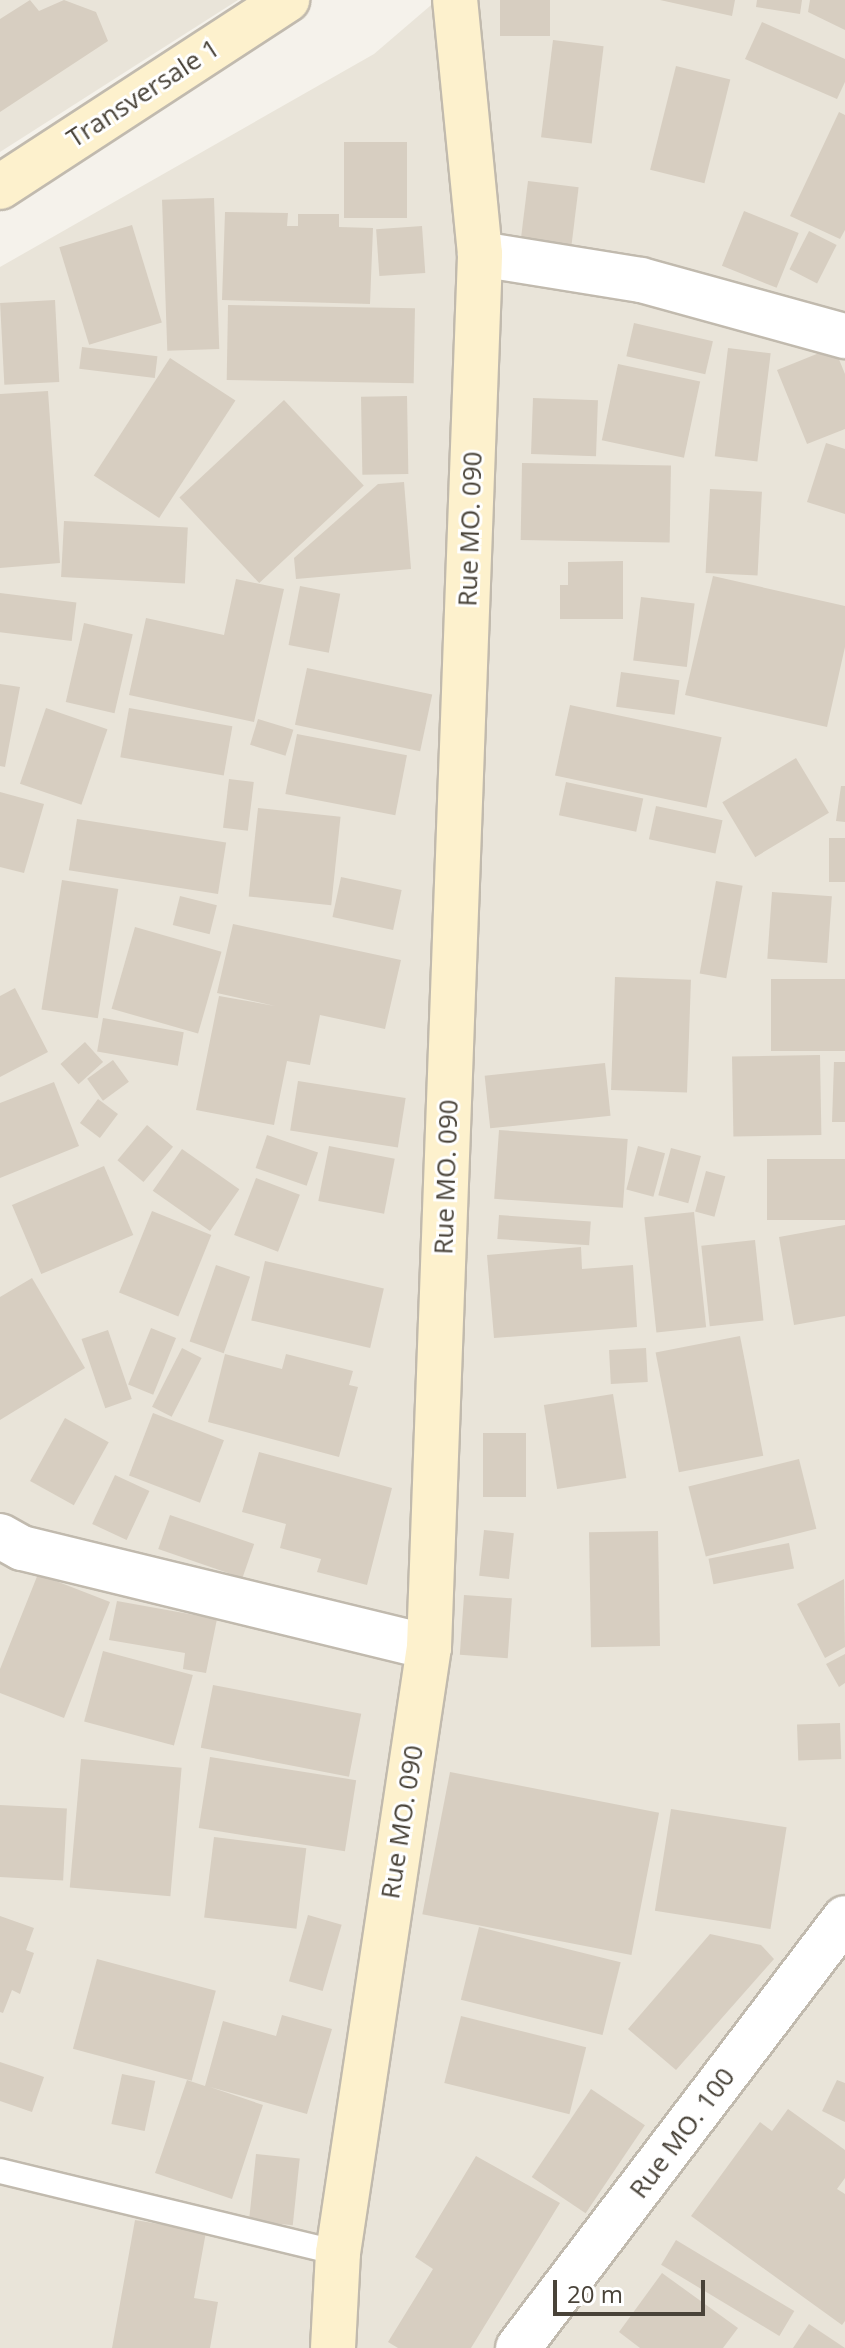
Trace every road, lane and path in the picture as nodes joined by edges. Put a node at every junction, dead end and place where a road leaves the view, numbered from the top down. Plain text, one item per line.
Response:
1 (287, 0) edge
2 (455, 0) edge
3 (0, 187) edge
4 (480, 254) junction
5 (845, 336) edge
6 (0, 1536) edge
7 (429, 1647) junction
8 (845, 1918) edge
9 (0, 2171) edge
10 (338, 2253) junction
11 (333, 2348) edge
12 (518, 2348) edge

1 - 3 street, Transversale 1
2 - 4 street, Rue MO. 090
4 - 5 street
4 - 7 street, Rue MO. 090
6 - 7 street
7 - 10 street, Rue MO. 090
8 - 12 street, Rue MO. 100
9 - 10 lane
10 - 11 street, Rue MO. 090

